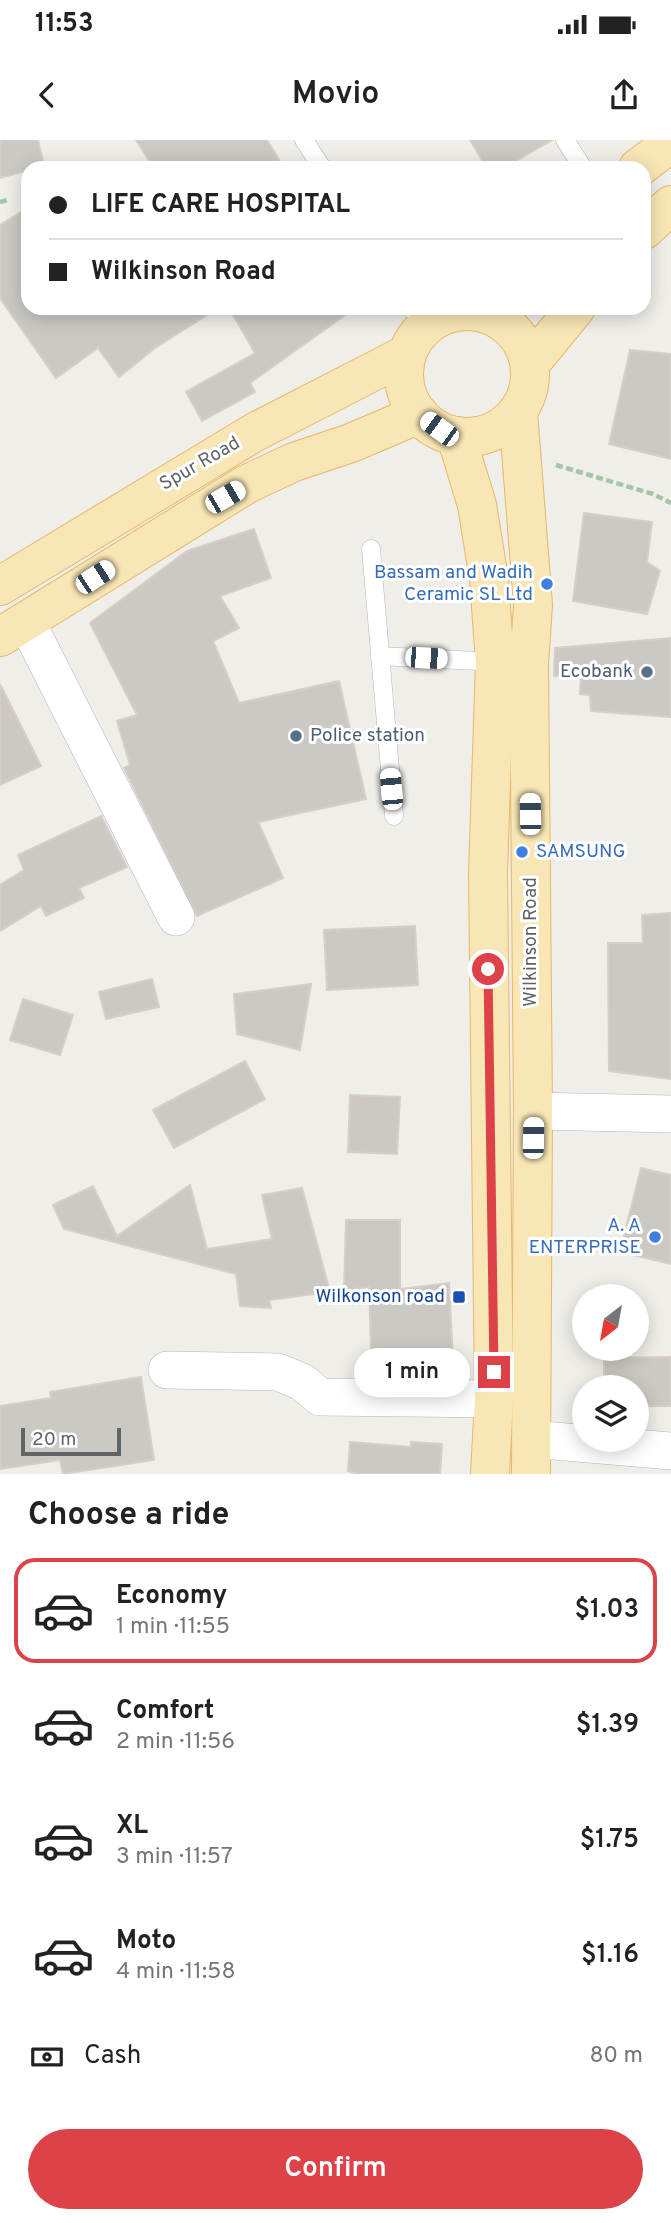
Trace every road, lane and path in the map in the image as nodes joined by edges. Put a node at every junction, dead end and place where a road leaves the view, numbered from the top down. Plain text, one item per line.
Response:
1 (304, 140) edge
2 (565, 140) edge
3 (671, 143) edge
4 (318, 161) edge
5 (578, 161) edge
6 (647, 161) edge
7 (7, 200) dead end
8 (0, 202) edge
9 (671, 205) edge
10 (651, 224) edge
11 (465, 315) edge
12 (487, 315) edge
13 (570, 315) edge
14 (431, 322) edge
15 (530, 365) junction
16 (518, 412) junction
17 (419, 415) junction
18 (456, 436) junction
19 (523, 456) junction
20 (671, 503) edge
21 (371, 549) dead end
22 (0, 586) edge
23 (13, 629) edge
24 (380, 656) junction
25 (512, 663) junction
26 (394, 816) dead end
27 (176, 917) dead end
28 (534, 1111) junction
29 (671, 1115) edge
30 (167, 1370) dead end
31 (494, 1399) junction
32 (671, 1451) edge
33 (531, 1457) edge
34 (491, 1474) edge

1 - 4 lane
2 - 5 lane
3 - 6 main road
7 - 8 path
9 - 10 main road
11 - 14 main road
12 - 15 main road
13 - 15 main road
14 - 17 main road
14 - 22 main road, Spur Road
15 - 16 main road
16 - 18 main road
16 - 19 main road, Wilkinson Road
17 - 18 main road
17 - 23 main road
18 - 25 main road, Wilkinson Road
19 - 20 path
19 - 25 main road, Wilkinson Road
21 - 24 lane
23 - 27 street
24 - 25 lane
24 - 26 lane
25 - 28 main road, Wilkinson Road
25 - 31 main road, Wilkinson Road
28 - 29 street
28 - 33 main road, Wilkinson Road
30 - 31 street
31 - 34 main road, Wilkinson Road
32 - 33 street

